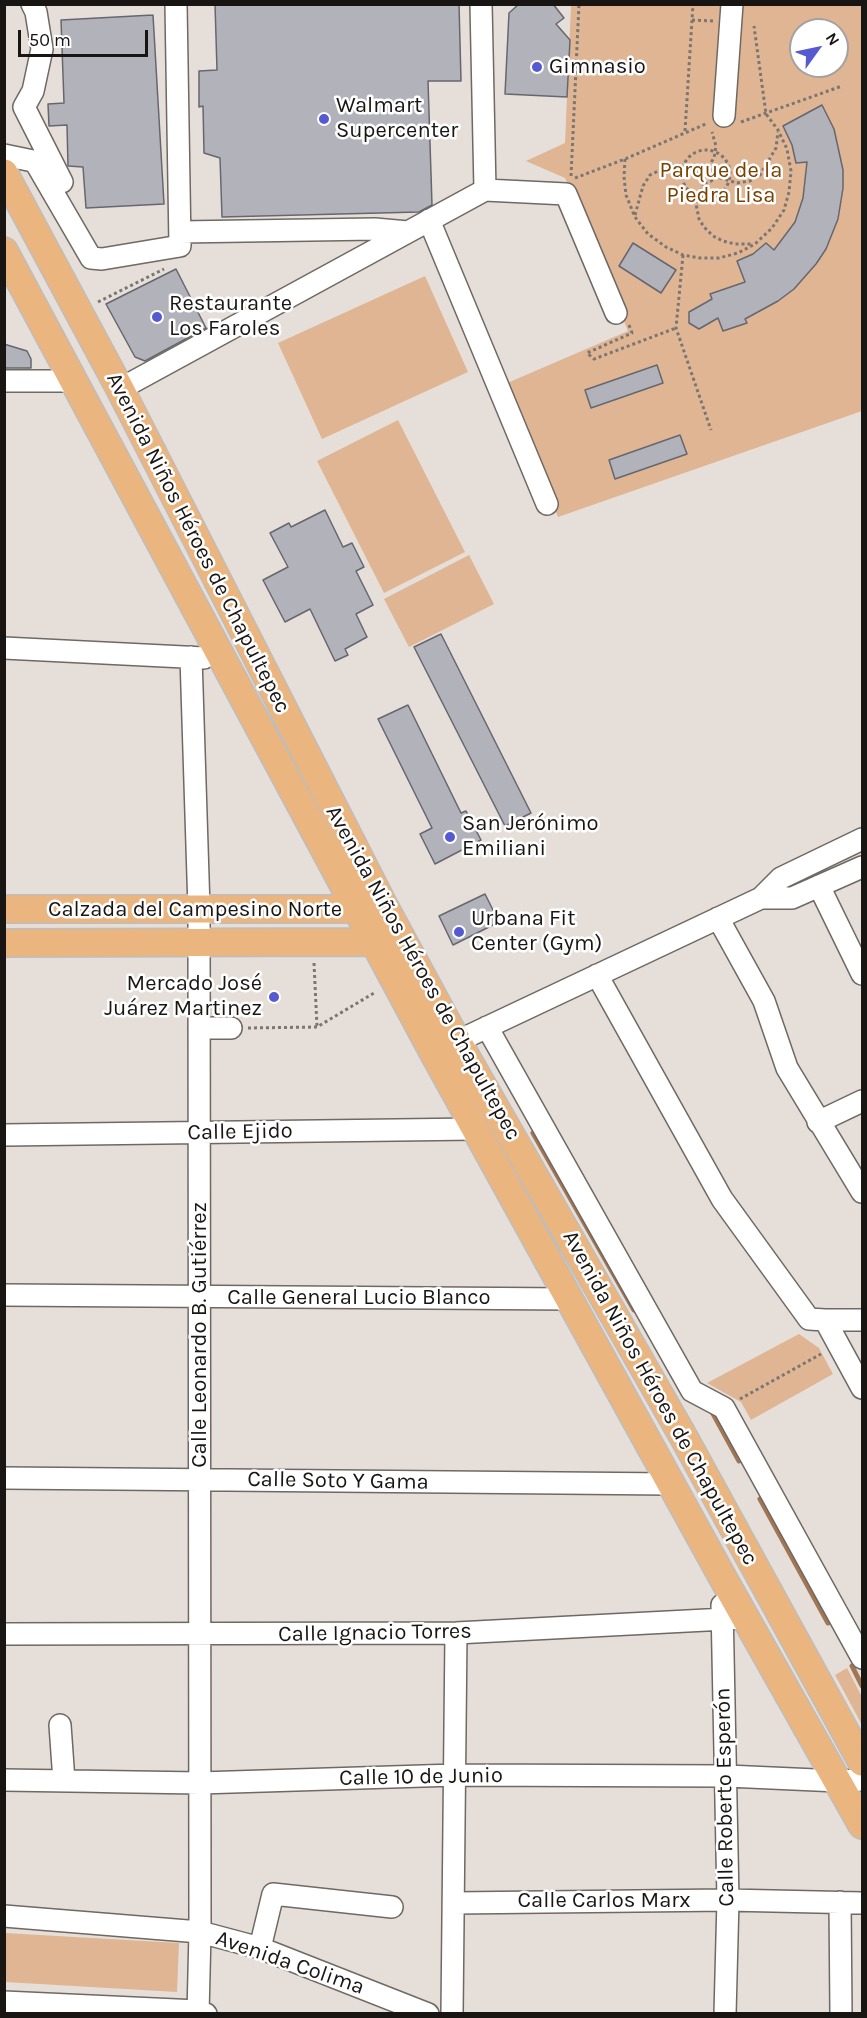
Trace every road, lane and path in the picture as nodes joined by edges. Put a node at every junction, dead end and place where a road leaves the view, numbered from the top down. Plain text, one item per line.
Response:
1 (32, 4) edge
2 (176, 4) edge
3 (481, 4) edge
4 (579, 4) edge
5 (693, 4) edge
6 (732, 4) edge
7 (754, 26) dead end
8 (842, 86) dead end
9 (766, 114) junction
10 (716, 119) junction
11 (778, 130) junction
12 (685, 132) junction
13 (715, 152) junction
14 (4, 154) edge
15 (625, 159) junction
16 (684, 166) junction
17 (708, 167) junction
18 (697, 172) junction
19 (4, 173) edge
20 (714, 176) junction
21 (729, 181) junction
22 (704, 183) junction
23 (485, 190) junction
24 (699, 197) junction
25 (635, 217) junction
26 (429, 220) junction
27 (408, 232) junction
28 (180, 239) junction
29 (755, 244) junction
30 (4, 251) edge
31 (682, 255) junction
32 (102, 259) junction
33 (89, 307) dead end
34 (616, 313) dead end
35 (4, 381) edge
36 (74, 381) junction
37 (120, 389) junction
38 (711, 430) dead end
39 (547, 504) dead end
40 (4, 648) edge
41 (191, 657) junction
42 (223, 659) junction
43 (862, 839) edge
44 (862, 867) edge
45 (819, 886) junction
46 (761, 898) junction
47 (385, 908) junction
48 (4, 909) edge
49 (57, 909) junction
50 (199, 909) junction
51 (357, 910) junction
52 (718, 918) junction
53 (312, 942) junction
54 (374, 942) junction
55 (4, 943) edge
56 (57, 943) junction
57 (200, 943) junction
58 (862, 974) edge
59 (597, 975) junction
60 (374, 993) dead end
61 (487, 1027) junction
62 (199, 1028) junction
63 (231, 1028) joint
64 (316, 1028) junction
65 (457, 1041) junction
66 (433, 1052) junction
67 (862, 1101) edge
68 (818, 1122) junction
69 (475, 1129) junction
70 (199, 1133) junction
71 (4, 1135) edge
72 (862, 1192) edge
73 (4, 1295) edge
74 (199, 1297) junction
75 (570, 1299) junction
76 (825, 1320) junction
77 (862, 1320) edge
78 (839, 1344) junction
79 (862, 1388) edge
80 (724, 1408) junction
81 (4, 1478) edge
82 (200, 1480) junction
83 (670, 1484) junction
84 (733, 1618) junction
85 (456, 1633) junction
86 (4, 1634) edge
87 (200, 1634) junction
88 (862, 1658) edge
89 (60, 1725) dead end
90 (862, 1762) edge
91 (455, 1775) junction
92 (727, 1776) junction
93 (4, 1780) edge
94 (850, 1780) edge
95 (64, 1781) junction
96 (200, 1783) junction
97 (859, 1811) edge
98 (728, 1900) junction
99 (840, 1902) junction
100 (453, 1903) junction
101 (862, 1903) edge
102 (392, 1907) dead end
103 (4, 1916) edge
104 (200, 1932) junction
105 (260, 1948) junction
106 (4, 2002) edge
107 (200, 2013) edge
108 (428, 2013) edge
109 (452, 2013) edge
110 (725, 2013) edge
111 (841, 2013) edge

1 - 32 street
2 - 28 street
3 - 23 street
4 - 15 path
5 - 12 path
6 - 10 street
7 - 9 path
8 - 9 path
9 - 10 path
9 - 11 path
10 - 12 path
10 - 13 path
11 - 21 path
11 - 29 path
12 - 15 path
13 - 16 path
13 - 17 path
13 - 21 path
14 - 32 street
15 - 25 path
16 - 18 path
16 - 24 path
16 - 25 path
17 - 18 path
17 - 20 path
18 - 22 path
19 - 37 main road, Avenida Niños Héroes de Chapultepec
20 - 21 path
20 - 22 path
21 - 24 path
22 - 24 path
23 - 26 street
23 - 34 street
24 - 29 path
25 - 31 path
26 - 27 street
26 - 39 street
27 - 28 street
27 - 37 street
28 - 32 street
28 - 33 path
29 - 31 path
30 - 36 main road, Avenida Niños Héroes de Chapultepec
31 - 38 path
35 - 36 street
36 - 42 main road, Avenida Niños Héroes de Chapultepec
37 - 47 main road, Avenida Niños Héroes de Chapultepec
40 - 41 street
41 - 42 street
41 - 50 street, Calle Leonardo B. Gutiérrez
42 - 51 main road, Avenida Niños Héroes de Chapultepec
43 - 46 street
44 - 45 street
45 - 46 street
45 - 58 street
46 - 52 street
47 - 51 main road, Calzada del Campesino Norte
47 - 65 main road, Avenida Niños Héroes de Chapultepec
48 - 49 main road, Calzada del Campesino Norte
49 - 50 main road, Calzada del Campesino Norte
49 - 56 main road
50 - 51 main road, Calzada del Campesino Norte
50 - 57 street, Calle Leonardo B. Gutiérrez
51 - 54 main road, Avenida Niños Héroes de Chapultepec
52 - 59 street
52 - 68 street
53 - 54 main road, Calzada del Campesino Norte
53 - 57 main road, Calzada del Campesino Norte
53 - 64 path
54 - 66 main road, Avenida Niños Héroes de Chapultepec
55 - 56 main road, Calzada del Campesino Norte
56 - 57 main road, Calzada del Campesino Norte
57 - 62 street, Calle Leonardo B. Gutiérrez
59 - 61 street
59 - 76 street
60 - 64 path
61 - 65 street
61 - 80 street
62 - 63 street
62 - 70 street, Calle Leonardo B. Gutiérrez
63 - 64 path
65 - 66 street
65 - 90 main road, Avenida Niños Héroes de Chapultepec
66 - 69 main road, Avenida Niños Héroes de Chapultepec
67 - 68 street
68 - 72 street
69 - 70 street, Calle Ejido
69 - 75 main road, Avenida Niños Héroes de Chapultepec
70 - 71 street, Calle Ejido
70 - 74 street, Calle Leonardo B. Gutiérrez
73 - 74 street, Calle General Lucio Blanco
74 - 75 street, Calle General Lucio Blanco
74 - 82 street, Calle Leonardo B. Gutiérrez
75 - 83 main road, Avenida Niños Héroes de Chapultepec
76 - 77 street
76 - 78 street
78 - 79 street
78 - 80 path
80 - 88 street
81 - 82 street, Calle Soto Y Gama
82 - 83 street, Calle Soto Y Gama
82 - 87 street, Calle Leonardo B. Gutiérrez
83 - 84 main road, Avenida Niños Héroes de Chapultepec
84 - 85 street, Calle Ignacio Torres
84 - 92 street, Calle Roberto Esperón
84 - 94 main road, Avenida Niños Héroes de Chapultepec
85 - 87 street, Calle Ignacio Torres
85 - 91 street
86 - 87 street, Calle Ignacio Torres
87 - 96 street, Calle Leonardo B. Gutiérrez
89 - 95 street
91 - 92 street, Calle 10 de Junio
91 - 96 street, Calle 10 de Junio
91 - 100 street
92 - 94 street, Calle 10 de Junio
92 - 98 street, Calle Roberto Esperón
93 - 95 street, Calle 10 de Junio
94 - 97 main road, Avenida Niños Héroes de Chapultepec
95 - 96 street, Calle 10 de Junio
96 - 104 street, Calle Leonardo B. Gutiérrez
98 - 99 street, Calle Carlos Marx
98 - 100 street, Calle Carlos Marx
98 - 110 street, Calle Roberto Esperón
99 - 101 street, Calle Carlos Marx
99 - 111 street
100 - 109 street
102 - 105 street
103 - 104 street, Avenida Colima
104 - 105 street, Avenida Colima
104 - 107 street, Calle Leonardo B. Gutiérrez
105 - 108 street, Avenida Colima
106 - 107 street

